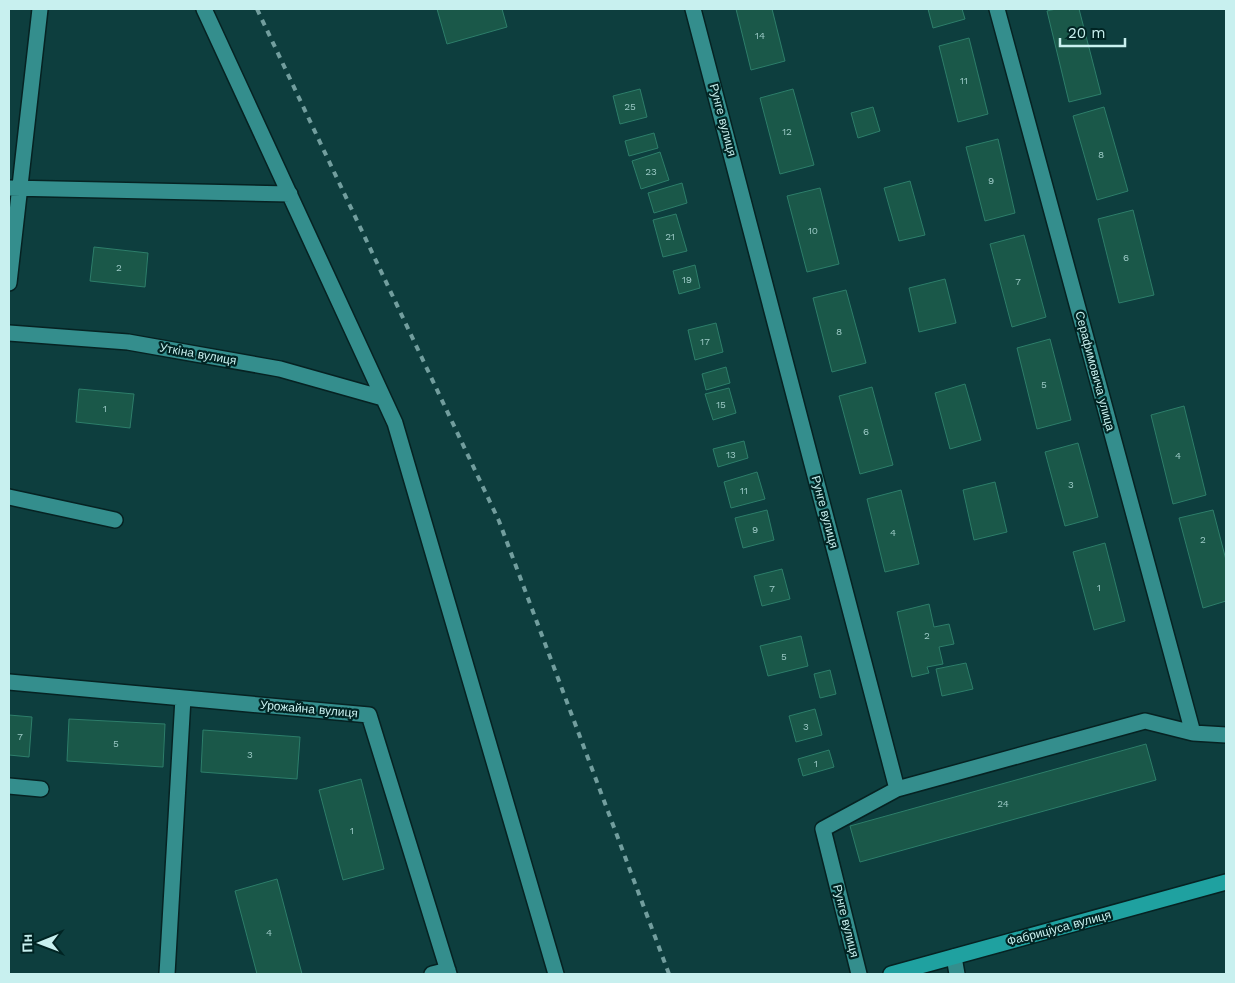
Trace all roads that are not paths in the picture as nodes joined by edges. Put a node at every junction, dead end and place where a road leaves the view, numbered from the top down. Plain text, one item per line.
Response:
1 (40, 9) edge
2 (204, 9) edge
3 (693, 9) edge
4 (997, 9) edge
5 (14, 188) edge
6 (290, 194) junction
7 (9, 283) edge
8 (9, 332) edge
9 (383, 398) junction
10 (9, 497) edge
11 (115, 520) dead end
12 (9, 682) edge
13 (183, 698) junction
14 (1192, 733) junction
15 (1226, 735) edge
16 (9, 786) edge
17 (41, 789) dead end
18 (898, 789) junction
19 (1226, 882) edge
20 (954, 957) junction
21 (448, 972) edge
22 (167, 974) edge
23 (432, 974) edge
24 (556, 974) edge
25 (859, 974) edge
26 (891, 974) edge
27 (956, 974) edge

1 - 5 street
2 - 6 street
3 - 18 street, Рунге вулиця
4 - 14 street, Серафимовича улица
5 - 6 street
5 - 7 street
6 - 9 street
8 - 9 street, Уткiна вулиця
9 - 24 street
10 - 11 street
12 - 13 street, Урожайна вулиця
13 - 21 street, Урожайна вулиця
13 - 22 street
14 - 15 street
14 - 18 street
16 - 17 street
18 - 25 street, Рунге вулиця
19 - 20 main road, Фабриціуса вулиця
20 - 26 main road, Фабриціуса вулиця
20 - 27 street
21 - 23 street

